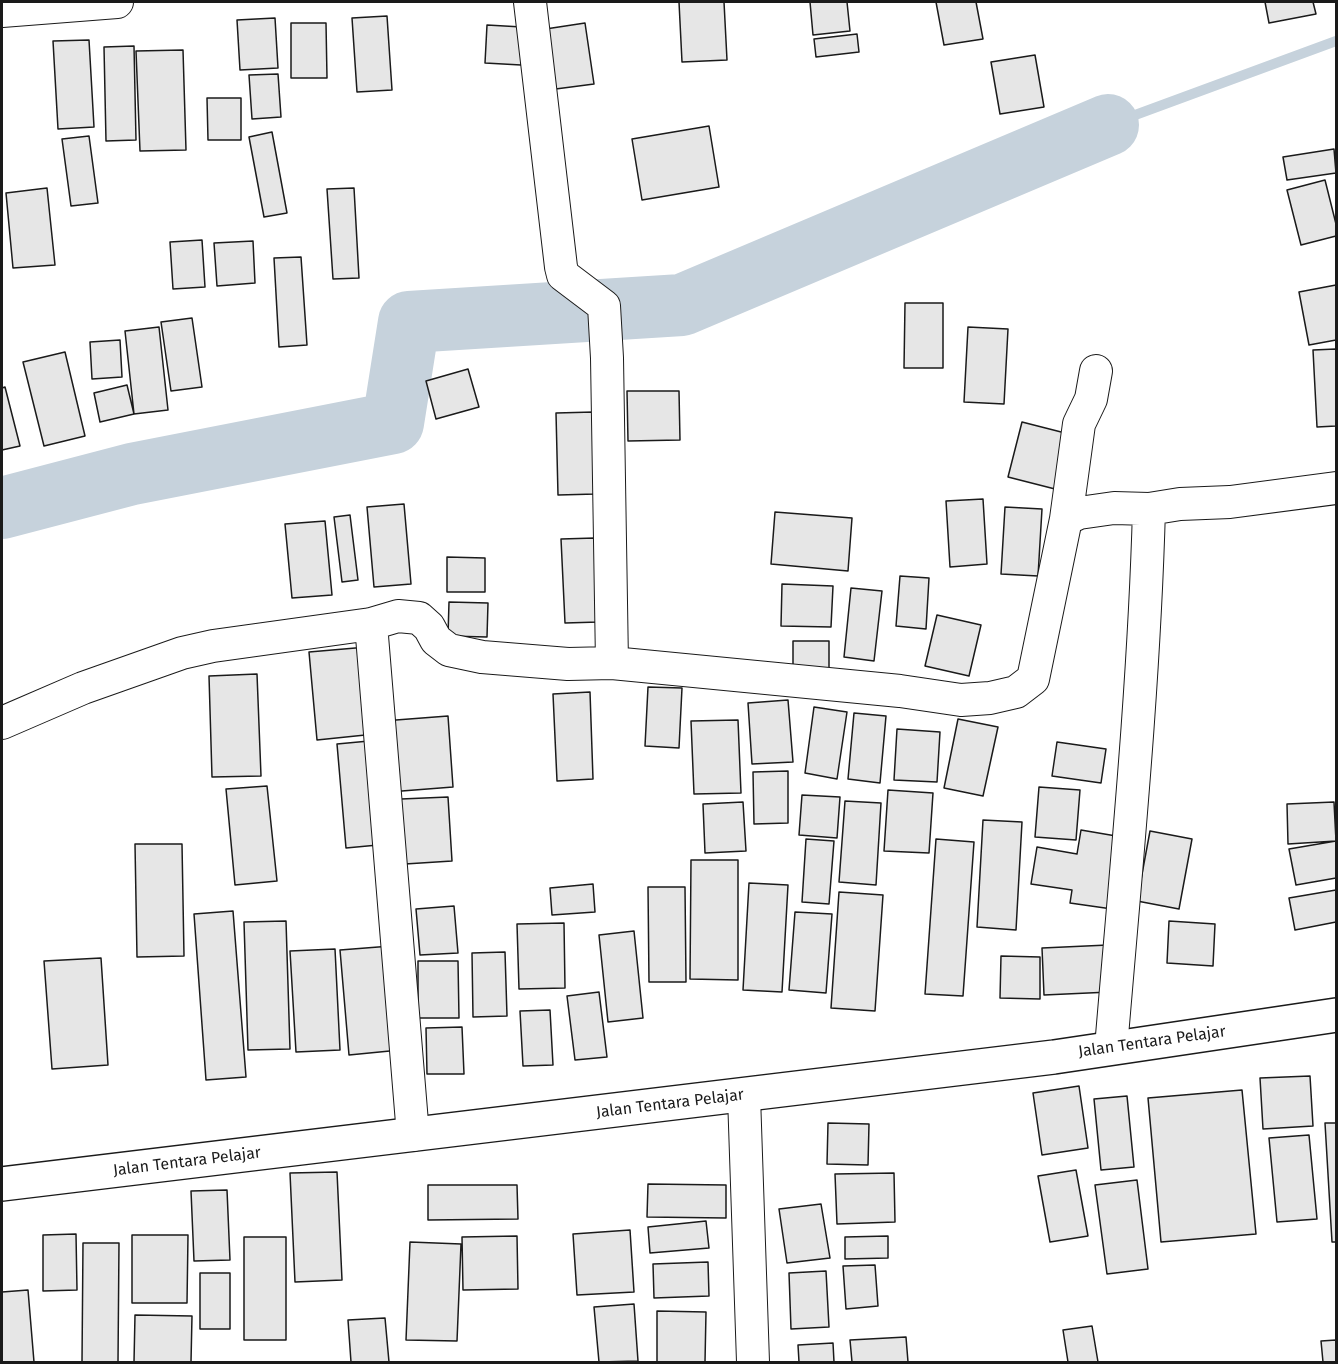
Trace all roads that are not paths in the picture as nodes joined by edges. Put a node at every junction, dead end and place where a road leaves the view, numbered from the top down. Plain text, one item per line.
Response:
1 (117, 2) edge
2 (530, 2) edge
3 (2, 11) edge
4 (1096, 371) dead end
5 (1336, 488) edge
6 (1149, 508) junction
7 (1066, 519) junction
8 (371, 624) junction
9 (612, 663) junction
10 (2, 723) edge
11 (1336, 1015) edge
12 (1112, 1048) junction
13 (744, 1096) junction
14 (413, 1135) junction
15 (2, 1184) edge
16 (753, 1362) edge

1 - 3 street
2 - 9 street
4 - 7 street
5 - 6 street
6 - 7 street
6 - 12 street
7 - 9 street
8 - 9 street
8 - 10 street
8 - 14 street
11 - 12 highway, Jalan Tentara Pelajar
12 - 13 highway, Jalan Tentara Pelajar
13 - 14 highway, Jalan Tentara Pelajar
13 - 16 street
14 - 15 highway, Jalan Tentara Pelajar

